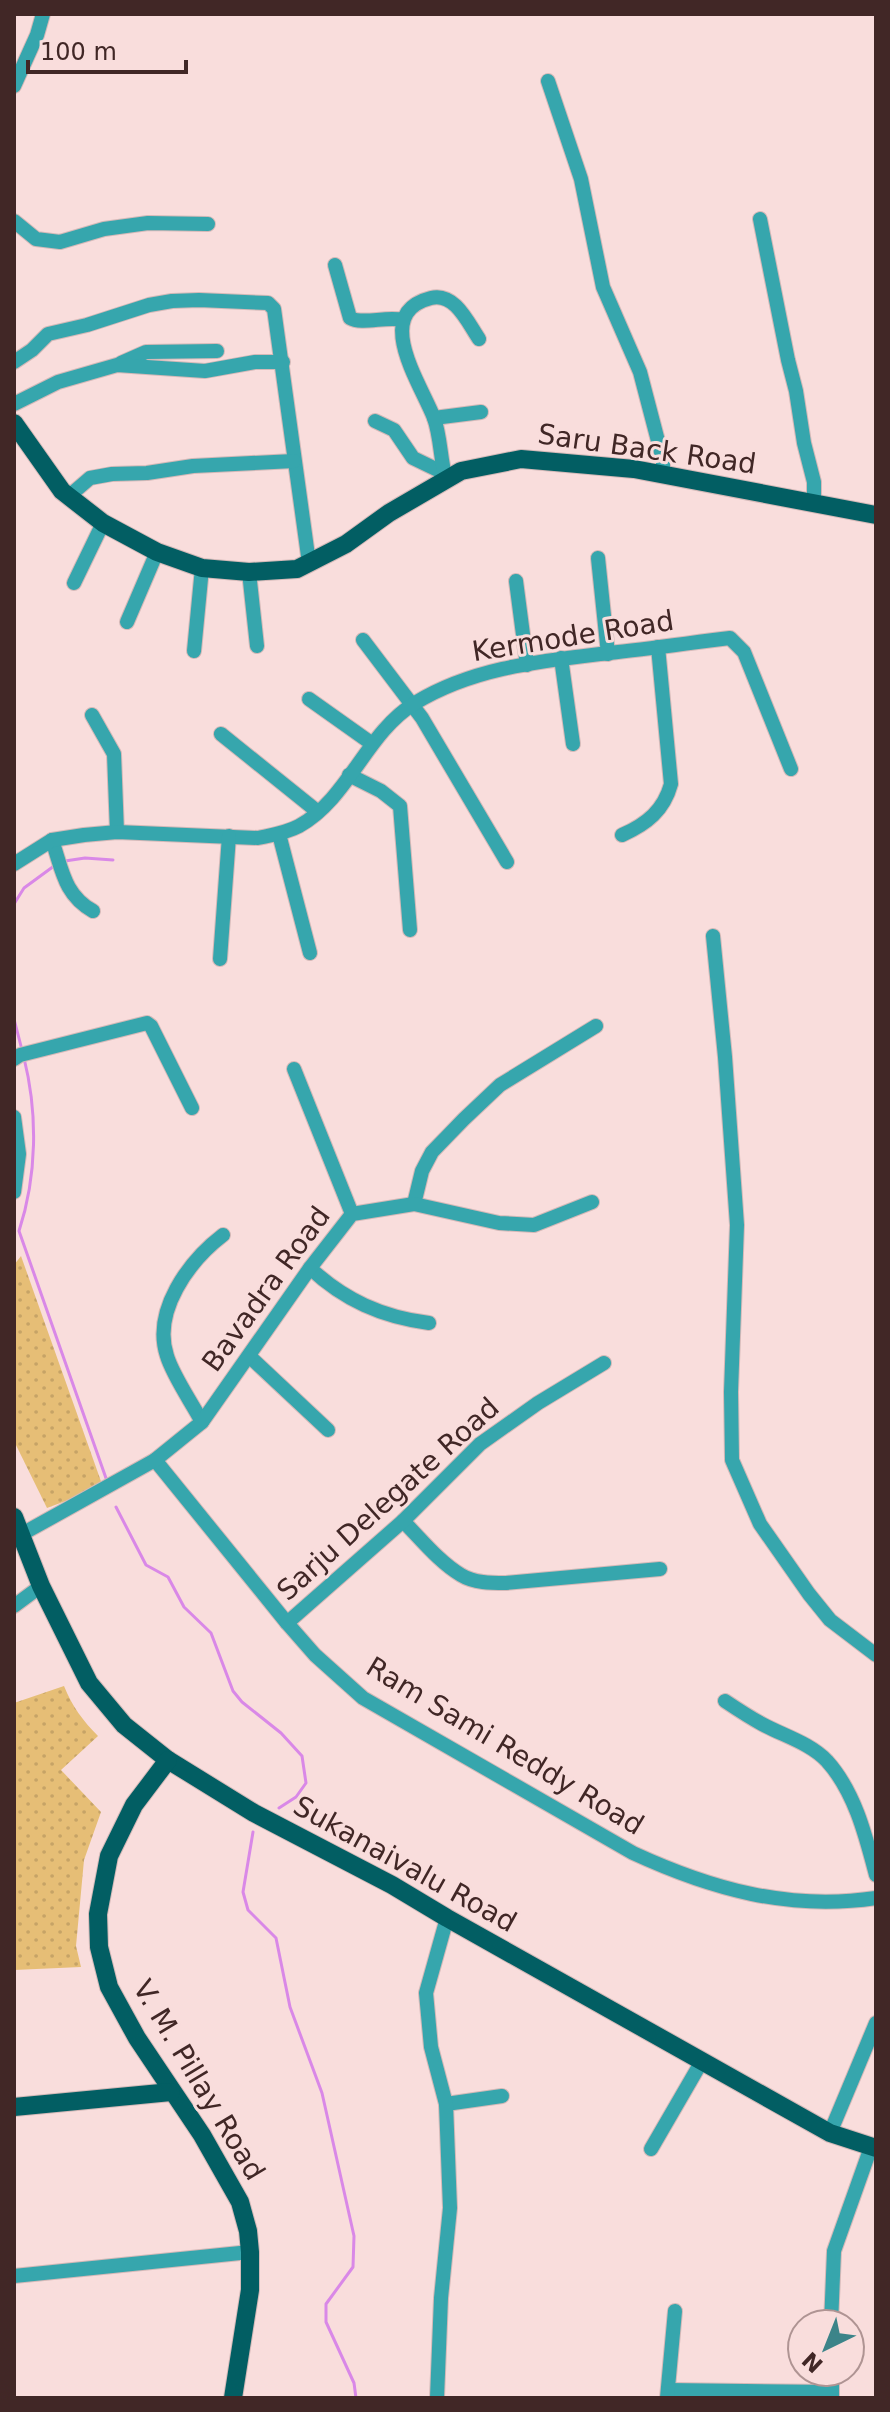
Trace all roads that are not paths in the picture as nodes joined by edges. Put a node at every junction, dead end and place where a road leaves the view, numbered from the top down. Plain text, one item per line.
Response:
1 (43, 14) edge
2 (18, 67) edge
3 (548, 81) dead end
4 (14, 86) edge
5 (760, 219) dead end
6 (14, 221) edge
7 (208, 224) dead end
8 (335, 265) dead end
9 (403, 320) junction
10 (479, 339) dead end
11 (217, 351) dead end
12 (14, 362) edge
13 (283, 362) junction
14 (117, 365) junction
15 (14, 404) edge
16 (481, 412) dead end
17 (434, 418) junction
18 (375, 421) dead end
19 (14, 423) edge
20 (294, 461) junction
21 (663, 474) junction
22 (445, 476) junction
23 (68, 497) junction
24 (814, 503) junction
25 (876, 515) edge
26 (103, 523) junction
27 (157, 552) junction
28 (598, 558) dead end
29 (309, 563) junction
30 (202, 568) junction
31 (249, 572) junction
32 (516, 581) dead end
33 (74, 583) dead end
34 (127, 622) dead end
35 (363, 640) dead end
36 (257, 646) dead end
37 (658, 647) junction
38 (194, 651) dead end
39 (608, 654) junction
40 (561, 658) junction
41 (527, 665) junction
42 (309, 699) dead end
43 (411, 705) junction
44 (92, 715) dead end
45 (221, 734) dead end
46 (371, 743) junction
47 (573, 744) dead end
48 (791, 769) dead end
49 (349, 775) junction
50 (318, 812) junction
51 (117, 832) junction
52 (279, 834) junction
53 (622, 835) dead end
54 (229, 836) junction
55 (52, 840) junction
56 (507, 862) dead end
57 (14, 864) edge
58 (93, 911) dead end
59 (410, 930) dead end
60 (713, 936) dead end
61 (310, 953) dead end
62 (220, 959) dead end
63 (596, 1026) dead end
64 (22, 1056) edge
65 (294, 1069) dead end
66 (192, 1108) dead end
67 (14, 1117) edge
68 (14, 1192) edge
69 (592, 1202) dead end
70 (414, 1204) junction
71 (352, 1214) junction
72 (223, 1235) dead end
73 (310, 1268) junction
74 (429, 1323) dead end
75 (249, 1356) junction
76 (604, 1363) dead end
77 (202, 1422) junction
78 (328, 1430) dead end
79 (155, 1460) junction
80 (14, 1517) edge
81 (403, 1521) junction
82 (22, 1534) junction
83 (660, 1569) dead end
84 (41, 1586) junction
85 (14, 1606) edge
86 (287, 1623) junction
87 (876, 1655) edge
88 (725, 1701) dead end
89 (168, 1760) junction
90 (876, 1875) edge
91 (876, 1898) edge
92 (447, 1918) junction
93 (876, 2023) edge
94 (702, 2061) junction
95 (171, 2092) junction
96 (502, 2096) dead end
97 (446, 2104) junction
98 (14, 2107) edge
99 (830, 2133) junction
100 (874, 2148) edge
101 (651, 2149) dead end
102 (250, 2252) junction
103 (14, 2276) edge
104 (832, 2308) edge
105 (675, 2311) dead end
106 (667, 2394) edge
107 (831, 2395) edge
108 (233, 2398) edge
109 (437, 2398) edge

1 - 2 street
2 - 4 street
3 - 21 street
5 - 24 street
6 - 7 street
8 - 9 street
9 - 10 street
9 - 17 street
11 - 14 street
12 - 13 street
13 - 14 street
13 - 20 street
14 - 15 street
16 - 17 street
17 - 22 street
18 - 22 street
19 - 23 main road, Saru Back Road
20 - 23 street
20 - 29 street
21 - 22 main road, Saru Back Road
21 - 24 main road, Saru Back Road
22 - 29 main road, Saru Back Road
23 - 26 main road, Saru Back Road
24 - 25 main road, Saru Back Road
26 - 27 main road, Saru Back Road
26 - 33 street
27 - 30 main road, Saru Back Road
27 - 34 street
28 - 39 street
29 - 31 main road, Saru Back Road
30 - 31 main road, Saru Back Road
30 - 38 street
31 - 36 street
32 - 41 street
35 - 43 street
37 - 39 street, Kermode Road
37 - 48 street, Kermode Road
37 - 53 street
39 - 40 street, Kermode Road
40 - 41 street, Kermode Road
40 - 47 street
41 - 43 street, Kermode Road
42 - 46 street
43 - 46 street, Kermode Road
43 - 56 street
44 - 51 street
45 - 50 street
46 - 49 street, Kermode Road
49 - 50 street, Kermode Road
49 - 59 street
50 - 52 street, Kermode Road
51 - 54 street, Kermode Road
51 - 55 street, Kermode Road
52 - 54 street, Kermode Road
52 - 61 street
54 - 62 street
55 - 57 street, Kermode Road
55 - 58 street
60 - 87 street
63 - 70 street
64 - 66 street
65 - 71 street
67 - 68 street
69 - 70 street, Bavadra Road
70 - 71 street, Bavadra Road
71 - 73 street, Bavadra Road
72 - 77 street
73 - 74 street
73 - 75 street, Bavadra Road
75 - 77 street, Bavadra Road
75 - 78 street
76 - 81 street, Sarju Delegate Road
77 - 79 street, Bavadra Road
79 - 82 street, Bavadra Road
79 - 86 street, Ram Sami Reddy Road
80 - 82 main road, Sukanaivalu Road
81 - 83 street
81 - 86 street, Sarju Delegate Road
82 - 84 main road, Sukanaivalu Road
84 - 85 street
84 - 89 main road, Sukanaivalu Road
86 - 91 street, Ram Sami Reddy Road
88 - 90 street
89 - 92 main road, Sukanaivalu Road
89 - 95 main road, V. M. Pillay Road
92 - 94 main road, Sukanaivalu Road
92 - 97 street
93 - 99 street
94 - 99 main road, Sukanaivalu Road
94 - 101 street
95 - 98 main road
95 - 102 main road, V. M. Pillay Road
96 - 97 street
97 - 109 street
99 - 100 main road, Sukanaivalu Road
100 - 104 street
102 - 103 street
102 - 108 main road, V. M. Pillay Road
105 - 106 street
106 - 107 street

